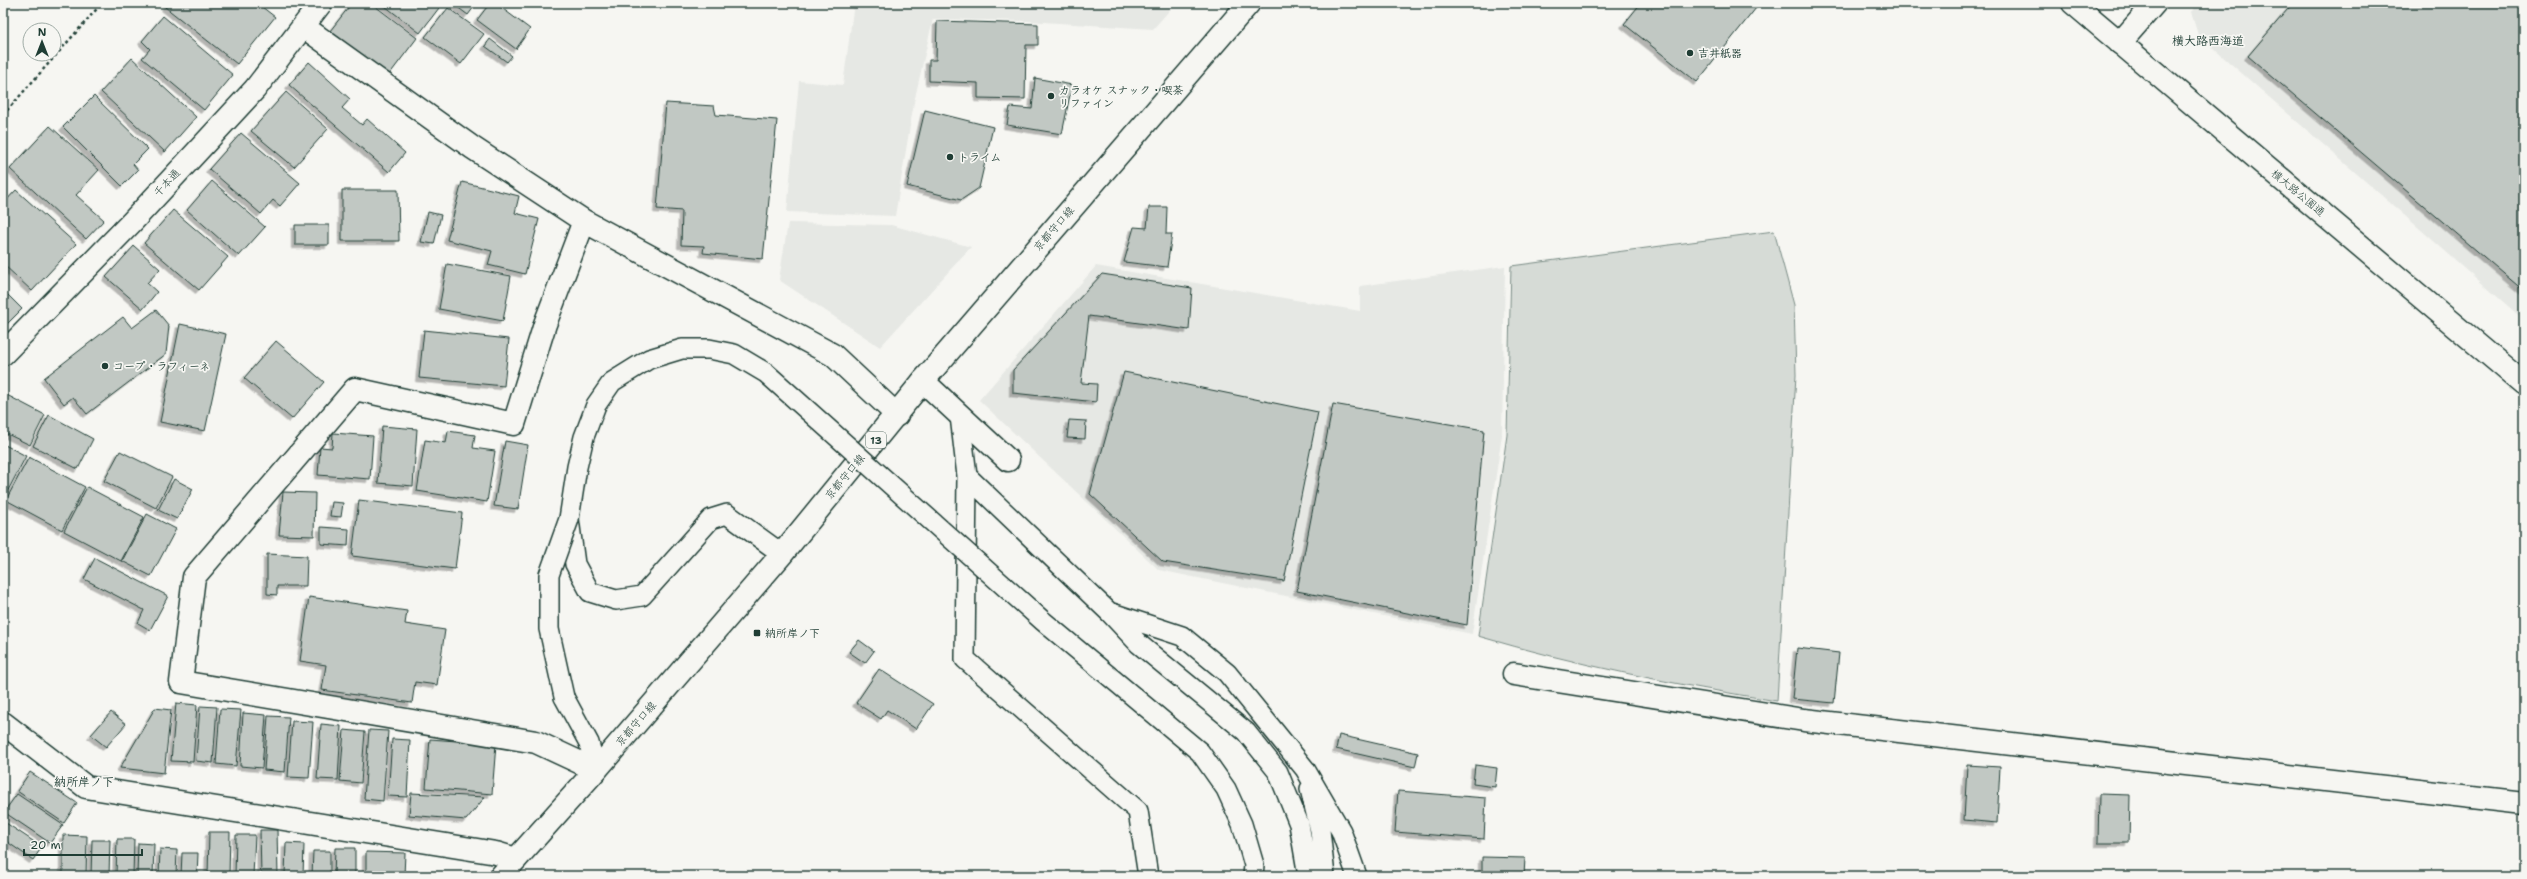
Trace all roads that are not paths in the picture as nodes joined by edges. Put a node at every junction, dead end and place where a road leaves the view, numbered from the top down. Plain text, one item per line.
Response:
1 (322, 3) edge
2 (1250, 3) edge
3 (2073, 3) edge
4 (2155, 3) edge
5 (304, 27) junction
6 (2120, 43) junction
7 (584, 221) junction
8 (3, 354) edge
9 (923, 381) junction
10 (2524, 384) edge
11 (897, 415) junction
12 (960, 416) junction
13 (1008, 460) dead end
14 (967, 476) junction
15 (569, 520) junction
16 (782, 554) junction
17 (1110, 613) junction
18 (1514, 674) dead end
19 (3, 723) edge
20 (1305, 769) junction
21 (596, 770) junction
22 (2524, 803) edge
23 (516, 859) junction
24 (501, 876) edge
25 (1148, 876) edge
26 (1253, 876) edge
27 (1308, 876) edge
28 (1325, 876) edge
29 (1357, 876) edge

1 - 5 street, 千本通
2 - 9 street, 京都守口線 / 13
3 - 6 street, 横大路公園通
4 - 6 street
5 - 7 street
5 - 8 street, 千本通
6 - 10 street, 横大路公園通
7 - 11 street
7 - 21 street
9 - 11 street, 京都守口線 / 13
9 - 12 street
11 - 16 street, 京都守口線 / 13
12 - 13 street
12 - 14 lane
14 - 17 lane
14 - 25 lane
15 - 16 lane
15 - 21 lane, bridge
15 - 26 lane, bridge
16 - 21 street, 京都守口線 / 13
17 - 20 lane
17 - 27 lane
18 - 22 street
19 - 23 street
20 - 28 lane
20 - 29 lane
21 - 23 street, 京都守口線 / 13
23 - 24 street, 京都守口線 / 13

